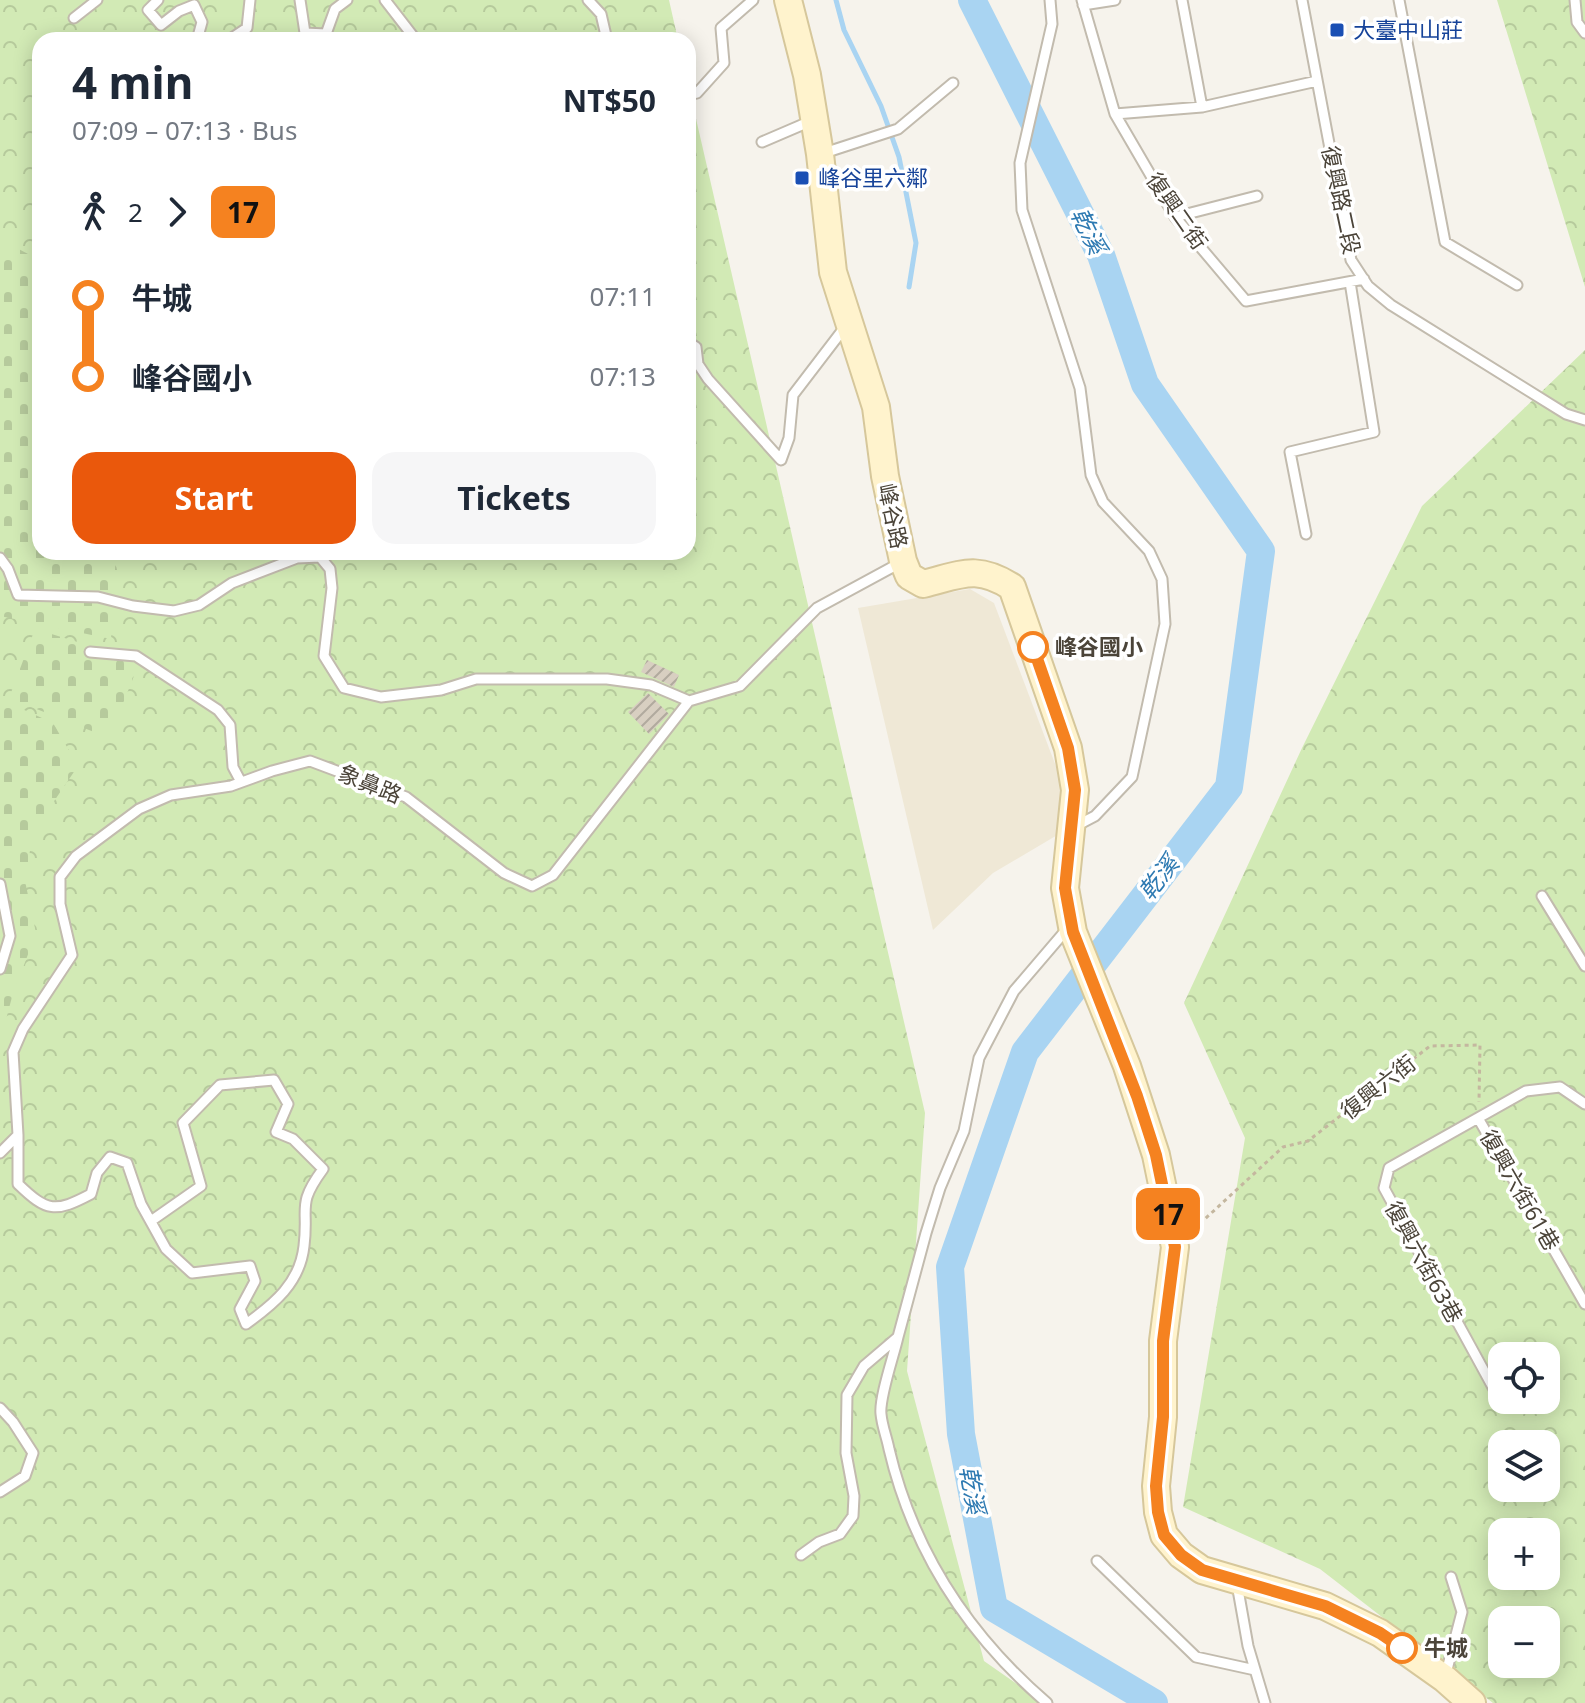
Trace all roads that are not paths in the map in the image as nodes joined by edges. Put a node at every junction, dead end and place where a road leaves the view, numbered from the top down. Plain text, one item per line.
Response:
1 (97, 0) edge
2 (158, 0) edge
3 (250, 0) edge
4 (300, 0) edge
5 (347, 0) edge
6 (385, 0) edge
7 (588, 0) edge
8 (753, 0) edge
9 (788, 0) edge
10 (1050, 0) edge
11 (1115, 0) edge
12 (1182, 0) edge
13 (1302, 0) edge
14 (1399, 0) edge
15 (1575, 0) edge
16 (1083, 3) edge
17 (74, 18) dead end
18 (199, 32) edge
19 (241, 32) edge
20 (305, 32) edge
21 (327, 32) edge
22 (410, 32) edge
23 (605, 32) edge
24 (1585, 33) edge
25 (1317, 81) junction
26 (953, 83) dead end
27 (696, 93) edge
28 (1202, 107) junction
29 (1115, 114) junction
30 (815, 120) junction
31 (762, 142) dead end
32 (820, 154) junction
33 (1257, 196) dead end
34 (1175, 217) junction
35 (1364, 279) junction
36 (1350, 282) junction
37 (1517, 285) dead end
38 (849, 321) junction
39 (696, 347) edge
40 (1585, 420) edge
41 (1306, 534) dead end
42 (0, 558) edge
43 (292, 560) edge
44 (322, 560) edge
45 (903, 561) junction
46 (90, 652) dead end
47 (689, 701) junction
48 (241, 782) junction
49 (1071, 829) junction
50 (0, 884) edge
51 (1542, 896) dead end
52 (1072, 928) junction
53 (1, 964) edge
54 (1585, 966) edge
55 (1585, 1104) edge
56 (1478, 1118) junction
57 (18, 1135) junction
58 (0, 1153) edge
59 (151, 1221) junction
60 (1585, 1304) edge
61 (898, 1337) junction
62 (1488, 1378) edge
63 (0, 1408) edge
64 (0, 1492) edge
65 (801, 1555) dead end
66 (1097, 1561) dead end
67 (1451, 1577) dead end
68 (1237, 1580) junction
69 (1255, 1670) junction
70 (1450, 1691) edge
71 (1047, 1703) edge
72 (1265, 1703) edge
73 (1472, 1703) edge

1 - 17 lane
2 - 18 lane
3 - 19 lane
4 - 20 lane
5 - 21 lane
6 - 22 lane
7 - 23 lane
8 - 27 lane
9 - 30 street, 峰谷路
10 - 49 lane
11 - 16 lane
12 - 28 lane
13 - 25 lane, 復興路二段
14 - 37 lane
15 - 24 lane
16 - 29 lane, 復興二街
25 - 28 lane
25 - 35 lane, 復興路二段
26 - 32 lane
28 - 29 lane
29 - 34 lane, 復興二街
30 - 31 lane
30 - 32 street, 峰谷路
32 - 38 street, 峰谷路
33 - 34 lane
34 - 36 lane, 復興二街
35 - 36 lane, 復興二街
35 - 40 lane, 復興路二段
36 - 41 lane
38 - 39 lane
38 - 45 street, 峰谷路
42 - 43 lane
44 - 47 lane
45 - 47 lane
45 - 49 street, 峰谷路
46 - 48 lane
47 - 48 lane, 象鼻路
48 - 57 lane, 象鼻路
49 - 52 street, 峰谷路
50 - 53 lane
51 - 54 lane
52 - 61 lane
52 - 68 street, 峰谷路
55 - 56 lane
56 - 60 lane, 復興六街61巷
56 - 62 lane, 復興六街63巷
57 - 58 lane
57 - 59 lane
59 - 59 lane
61 - 65 lane
61 - 71 lane
63 - 64 lane
66 - 69 lane
67 - 70 lane
68 - 69 lane
68 - 70 street
69 - 72 lane
70 - 73 street

